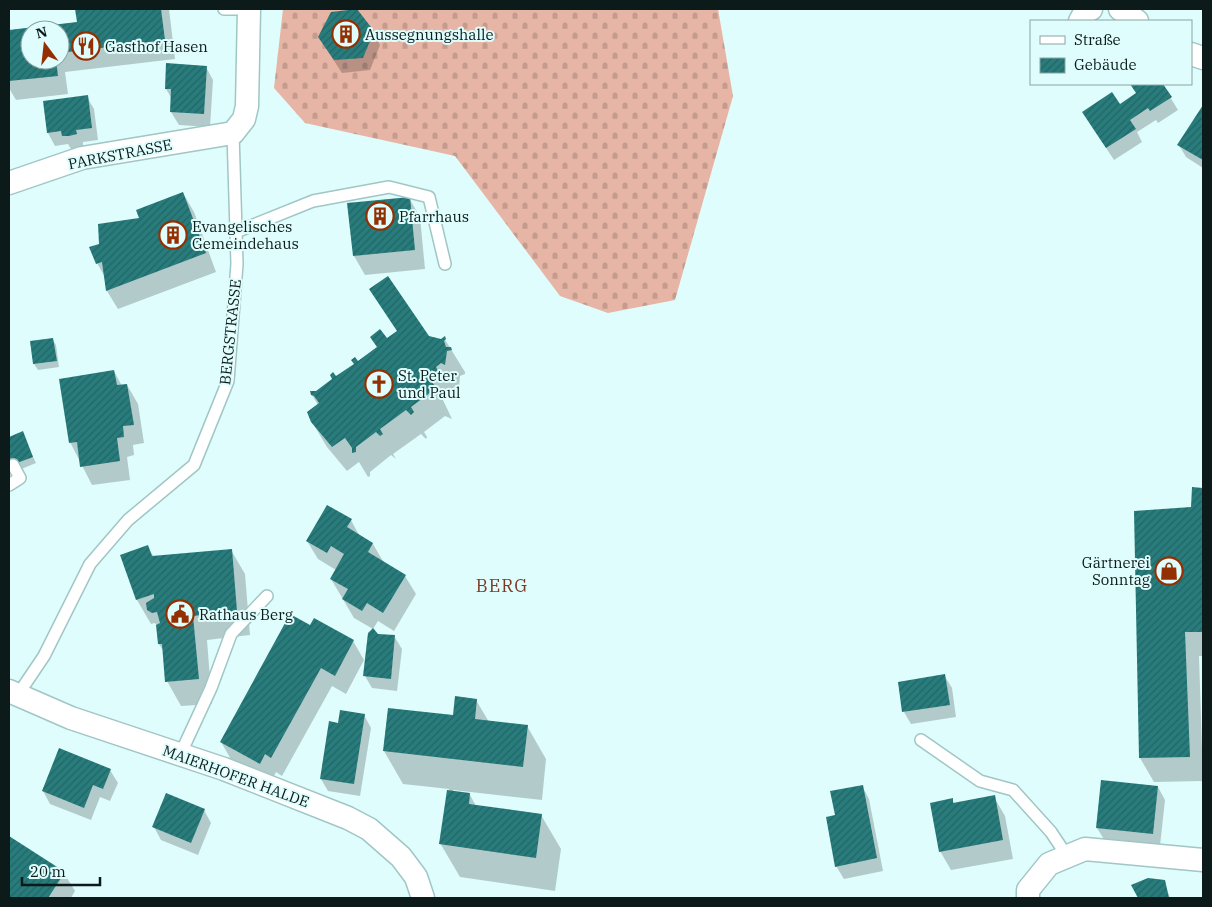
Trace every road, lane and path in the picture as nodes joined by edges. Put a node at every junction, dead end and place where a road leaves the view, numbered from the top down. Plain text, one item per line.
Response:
1 (224, 9) edge
2 (236, 9) edge
3 (249, 9) edge
4 (1091, 9) edge
5 (1120, 9) edge
6 (1080, 20) edge
7 (1136, 20) edge
8 (233, 133) junction
9 (9, 183) edge
10 (236, 232) junction
11 (445, 264) dead end
12 (13, 465) dead end
13 (9, 485) edge
14 (267, 596) dead end
15 (11, 698) edge
16 (921, 740) dead end
17 (180, 755) junction
18 (1058, 860) junction
19 (1203, 860) edge
20 (423, 898) edge
21 (1028, 898) edge

1 - 2 lane
3 - 8 street
4 - 6 street
5 - 7 street
8 - 9 street, PARKSTRASSE
8 - 10 lane, BERGSTRASSE
10 - 11 lane
10 - 15 lane, BERGSTRASSE
12 - 13 lane
14 - 17 lane
15 - 17 street, MAIERHOFER HALDE
16 - 18 lane
17 - 20 street, MAIERHOFER HALDE
18 - 19 street
18 - 21 street

